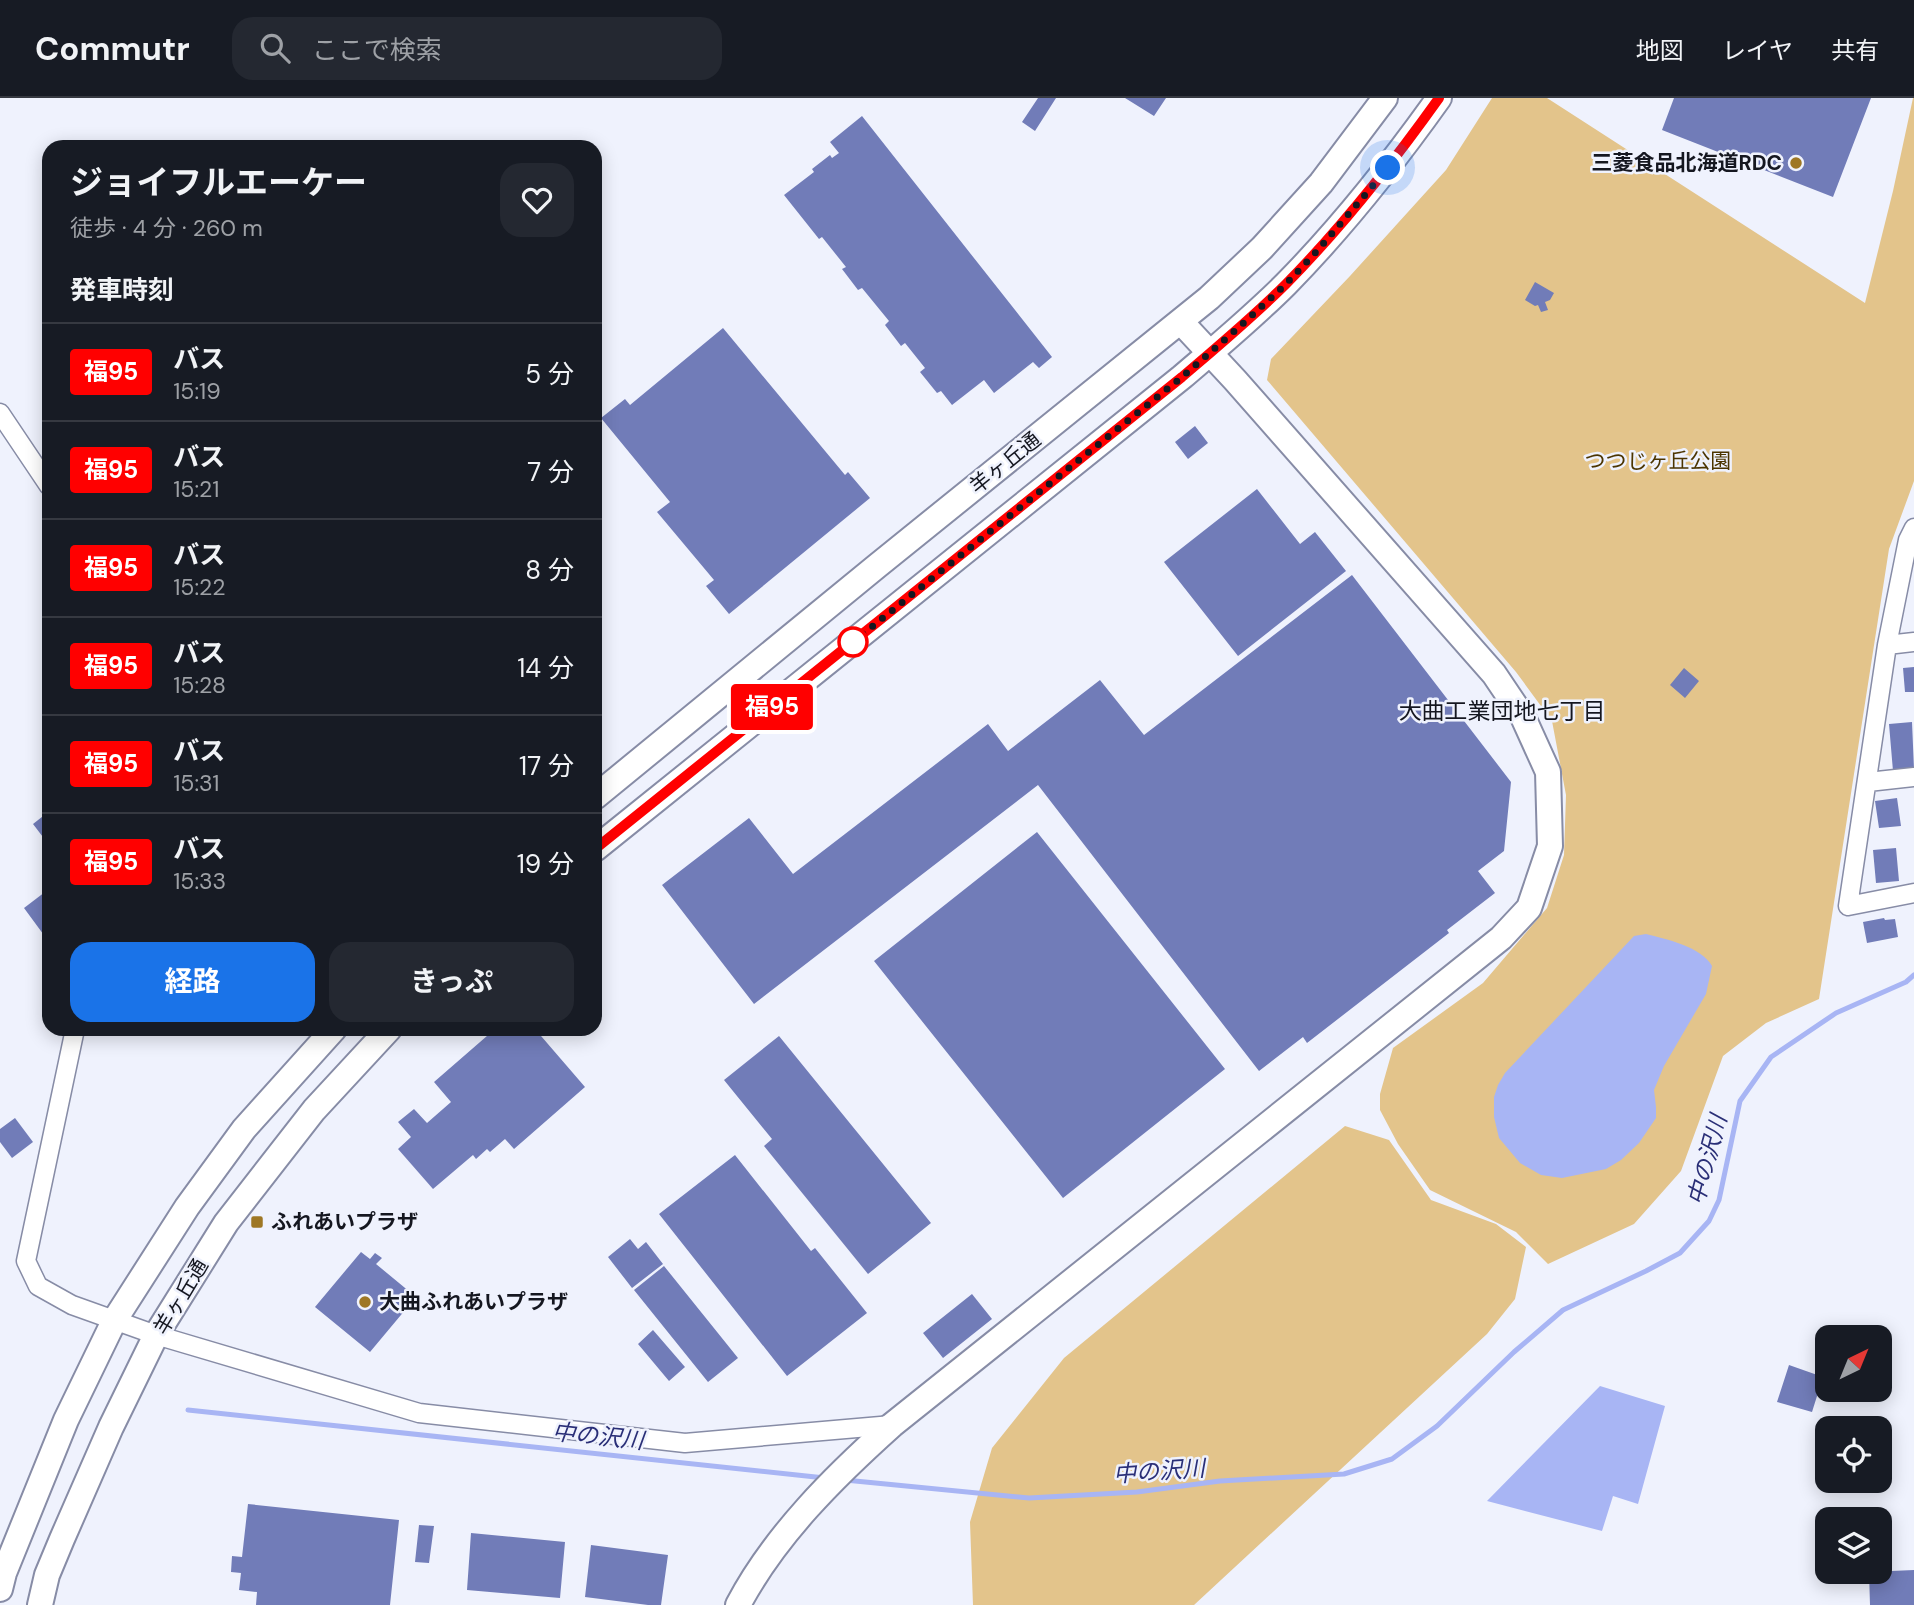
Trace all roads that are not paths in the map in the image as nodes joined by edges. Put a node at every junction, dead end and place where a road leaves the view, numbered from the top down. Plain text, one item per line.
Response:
1 (1385, 98) edge
2 (1439, 98) edge
3 (1181, 322) junction
4 (1210, 353) junction
5 (0, 413) edge
6 (42, 476) edge
7 (1914, 528) edge
8 (1914, 642) edge
9 (1888, 645) junction
10 (1914, 777) edge
11 (1868, 782) junction
12 (602, 791) edge
13 (602, 843) edge
14 (1914, 893) edge
15 (74, 1036) edge
16 (327, 1036) edge
17 (383, 1036) edge
18 (114, 1321) junction
19 (156, 1335) junction
20 (892, 1425) junction
21 (0, 1589) edge
22 (40, 1605) edge
23 (738, 1605) edge

1 - 3 main road, 羊ヶ丘通
2 - 4 main road, 羊ヶ丘通
3 - 4 main road
3 - 12 main road, 羊ヶ丘通
4 - 13 main road, 羊ヶ丘通
4 - 20 main road
5 - 6 street
7 - 9 street
8 - 9 street
9 - 11 street
10 - 11 street
11 - 14 street
15 - 18 street
16 - 18 main road, 羊ヶ丘通
17 - 19 main road, 羊ヶ丘通
18 - 19 street
18 - 21 main road, 羊ヶ丘通
19 - 20 street
19 - 22 main road, 羊ヶ丘通
20 - 23 main road

